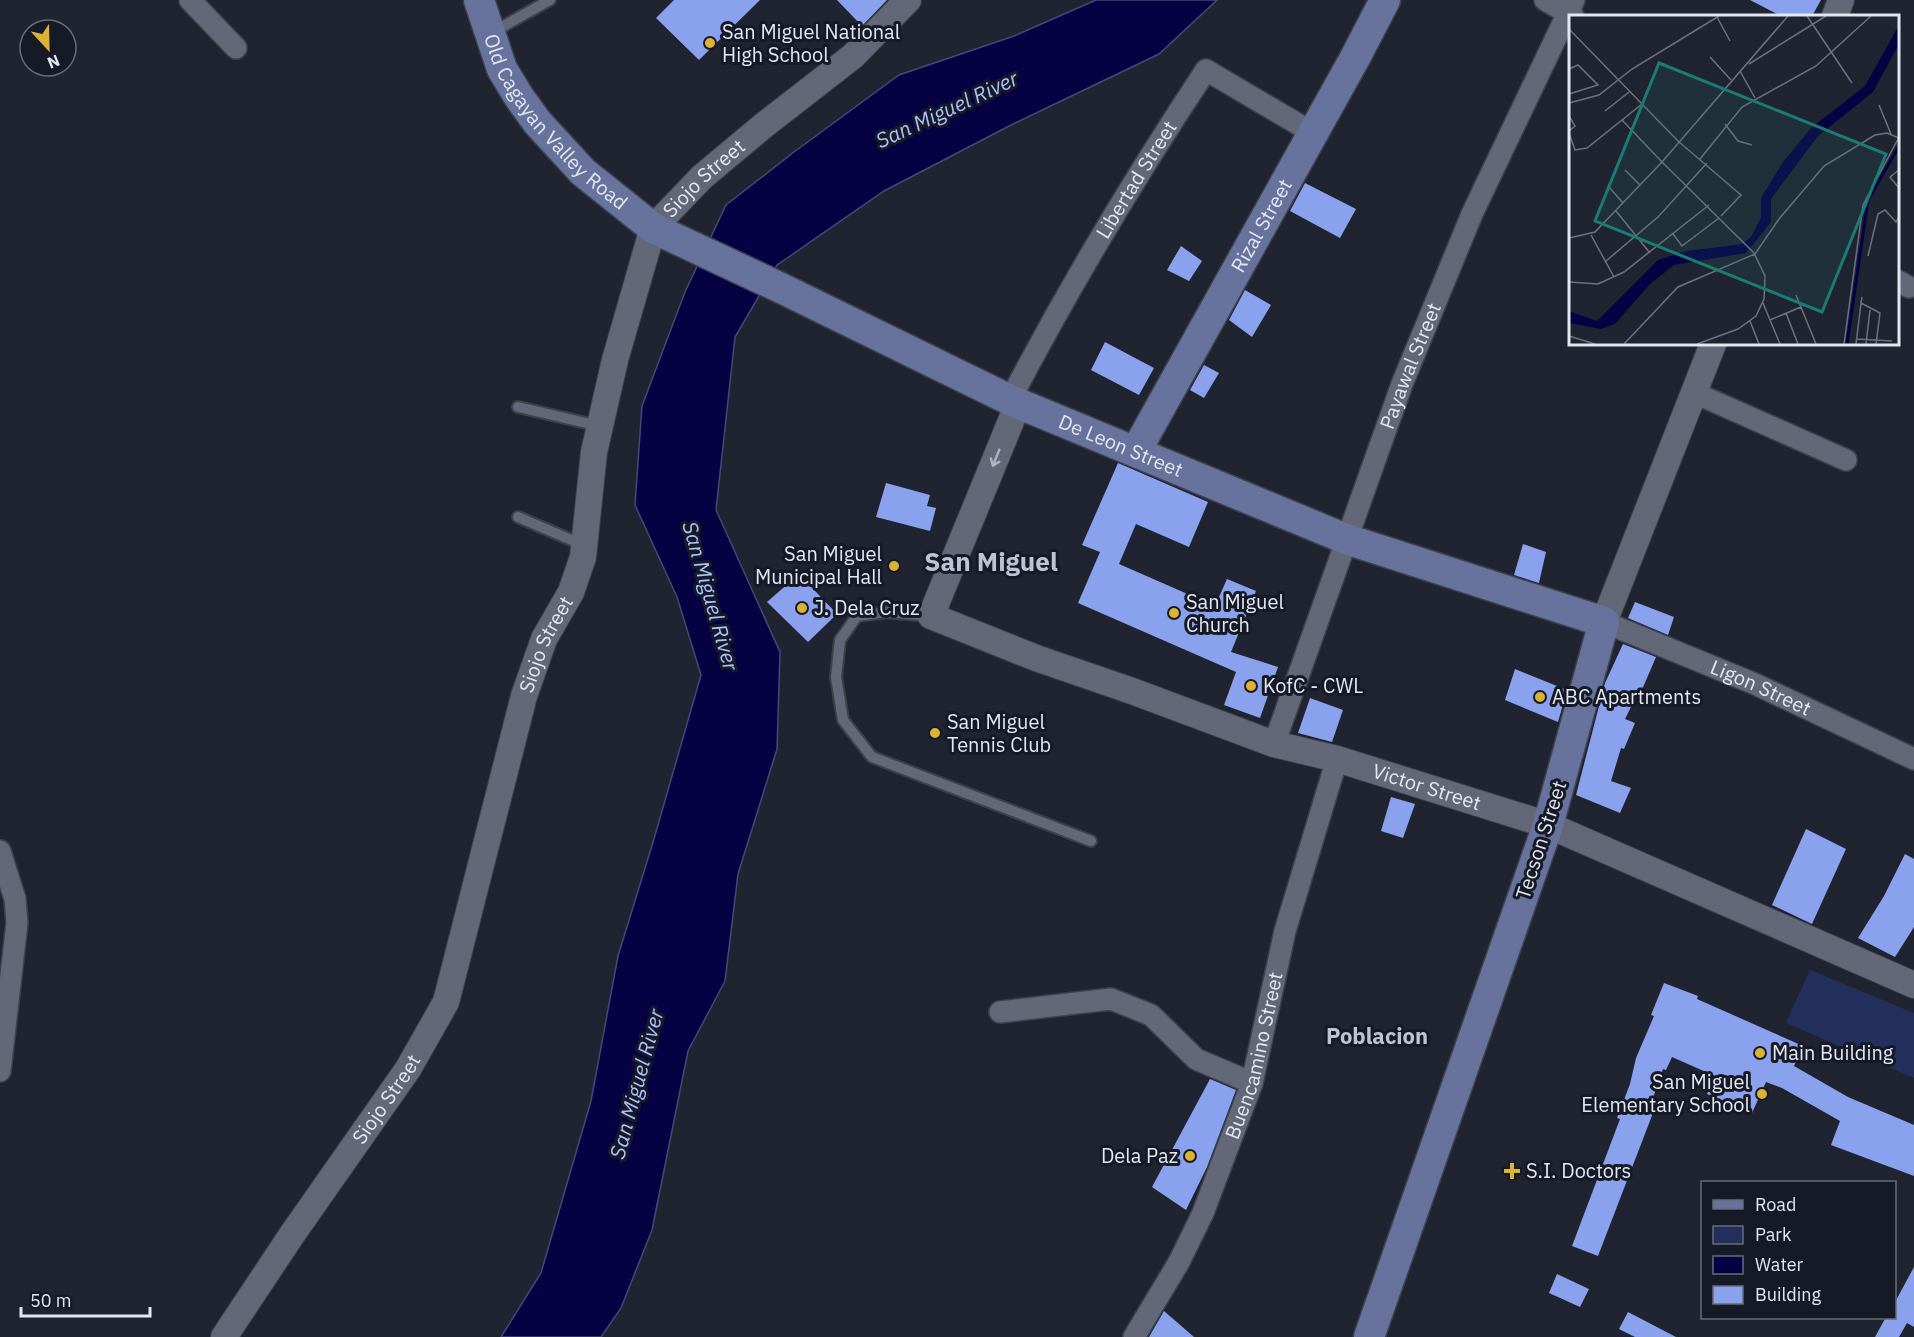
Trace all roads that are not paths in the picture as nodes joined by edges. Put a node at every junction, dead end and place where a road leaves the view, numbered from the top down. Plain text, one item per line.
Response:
1 (190, 0) edge
2 (479, 0) edge
3 (550, 0) edge
4 (908, 0) edge
5 (1385, 0) edge
6 (1545, 0) edge
7 (1841, 0) edge
8 (1571, 10) edge
9 (1835, 15) edge
10 (490, 33) junction
11 (236, 48) dead end
12 (1313, 133) junction
13 (658, 230) junction
14 (1713, 345) edge
15 (1695, 393) junction
16 (1014, 402) junction
17 (518, 407) dead end
18 (600, 426) junction
19 (1136, 452) junction
20 (1846, 460) dead end
21 (518, 517) dead end
22 (1346, 539) junction
23 (584, 545) junction
24 (932, 616) junction
25 (1604, 622) junction
26 (1274, 744) junction
27 (1337, 759) junction
28 (1914, 759) edge
29 (1548, 825) junction
30 (1092, 841) dead end
31 (0, 851) edge
32 (1914, 985) edge
33 (1000, 1012) dead end
34 (0, 1071) edge
35 (1252, 1083) junction
36 (224, 1337) edge
37 (1134, 1337) edge
38 (1369, 1337) edge

1 - 11 street
2 - 10 main road, Old Cagayan Valley Road
3 - 10 lane
4 - 13 street, Siojo Street
5 - 12 main road, Rizal Street
6 - 8 street
7 - 9 street
8 - 22 street, Payawal Street
10 - 13 main road, Old Cagayan Valley Road
12 - 16 street, Libertad Street
12 - 19 main road, Rizal Street
13 - 16 main road, De Leon Street
13 - 18 street, Siojo Street
14 - 15 street, Tecson Street
15 - 20 street
15 - 25 street, Tecson Street
16 - 19 main road, De Leon Street
16 -> 24 street, Libertad Street
17 - 18 lane
18 - 23 street, Siojo Street
19 - 22 main road, De Leon Street
21 - 23 lane
22 - 25 main road, De Leon Street
22 - 26 street, Payawal Street
23 - 36 street, Siojo Street
24 - 26 street, Victor Street
24 - 30 lane
25 - 28 street, Ligon Street
25 - 29 main road, Tecson Street
26 - 27 street, Victor Street
27 - 29 street, Victor Street
27 - 35 street, Buencamino Street
29 - 32 street, Victor Street
29 - 38 main road, Tecson Street
31 - 34 street
33 - 35 street
35 - 37 street, Buencamino Street

